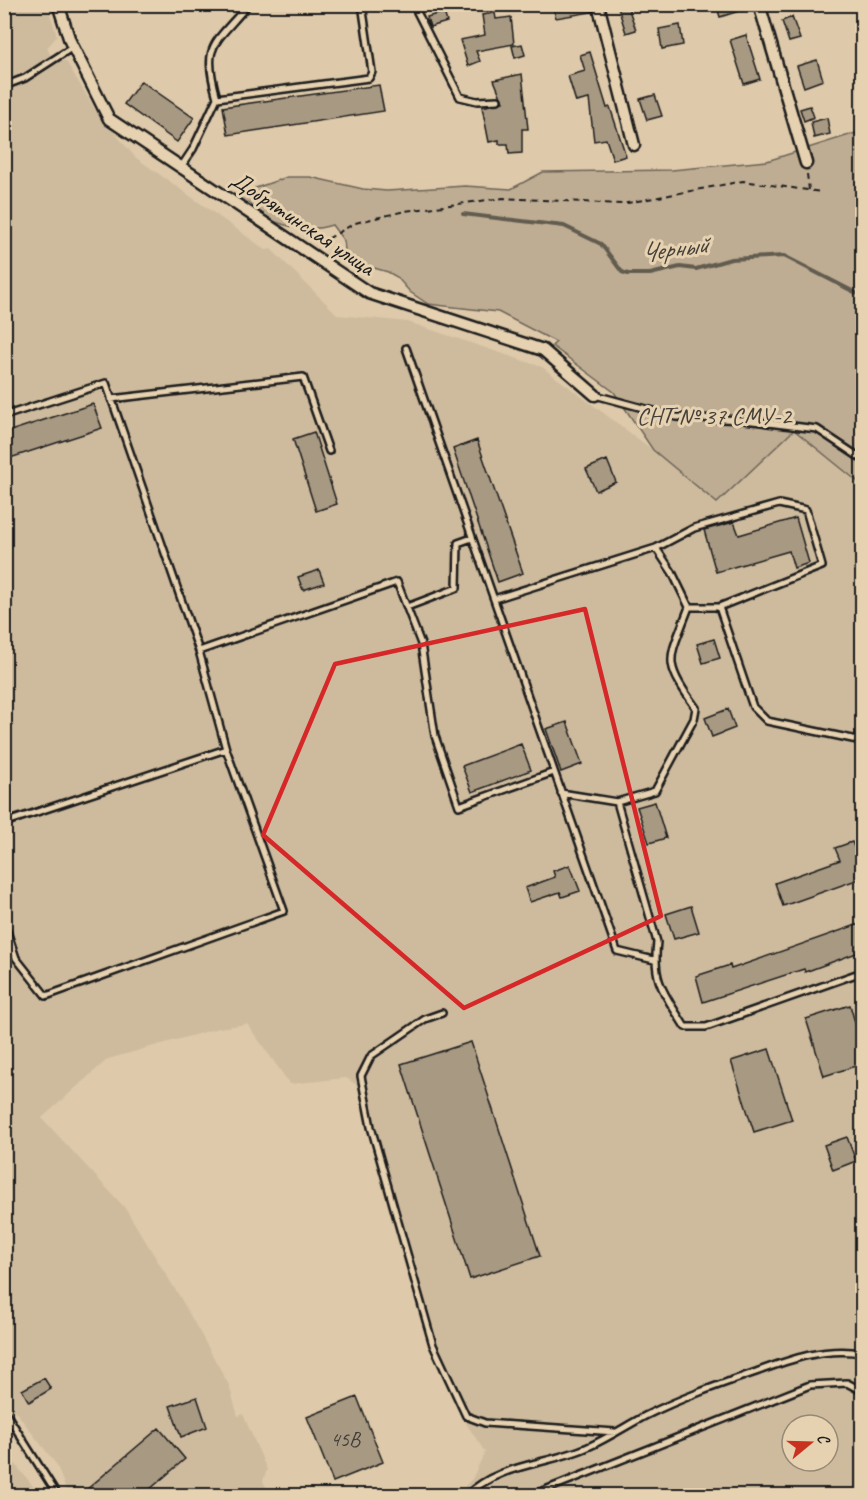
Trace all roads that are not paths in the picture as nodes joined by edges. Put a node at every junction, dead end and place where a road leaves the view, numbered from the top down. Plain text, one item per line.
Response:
1 (58, 4) edge
2 (362, 4) edge
3 (413, 4) edge
4 (598, 4) edge
5 (759, 4) edge
6 (246, 7) dead end
7 (73, 46) junction
8 (4, 86) edge
9 (216, 98) junction
10 (498, 99) dead end
11 (634, 145) dead end
12 (806, 163) road end
13 (181, 167) junction
14 (406, 348) dead end
15 (595, 395) joint
16 (111, 399) junction
17 (4, 416) edge
18 (329, 451) dead end
19 (862, 459) edge
20 (472, 538) junction
21 (656, 548) junction
22 (494, 599) junction
23 (407, 607) junction
24 (689, 607) junction
25 (719, 607) junction
26 (198, 651) junction
27 (862, 741) edge
28 (226, 749) junction
29 (554, 772) junction
30 (561, 793) junction
31 (617, 802) junction
32 (4, 823) edge
33 (4, 922) edge
34 (654, 960) junction
35 (862, 972) edge
36 (442, 1013) dead end
37 (862, 1353) edge
38 (862, 1391) edge
39 (4, 1410) edge
40 (615, 1432) junction
41 (58, 1496) edge
42 (466, 1496) edge
43 (530, 1496) edge

1 - 7 street, Добрятинская улица
2 - 9 lane
3 - 10 lane
4 - 11 street
5 - 12 street
6 - 9 lane
7 - 8 lane
7 - 13 street, Добрятинская улица
9 - 13 lane
13 - 15 street, Добрятинская улица
14 - 20 lane
15 - 19 lane
16 - 17 lane
16 - 18 lane
16 - 26 lane
20 - 22 lane
20 - 23 lane
21 - 22 lane
21 - 24 lane
21 - 25 lane
22 - 29 lane
23 - 26 lane
23 - 29 lane
24 - 25 lane
24 - 31 lane
25 - 27 lane
26 - 28 lane
28 - 32 lane
28 - 33 lane
29 - 30 lane
30 - 31 lane
30 - 34 lane
31 - 34 lane
34 - 35 lane
36 - 40 lane
37 - 40 lane
38 - 43 lane
39 - 41 lane
40 - 42 lane

